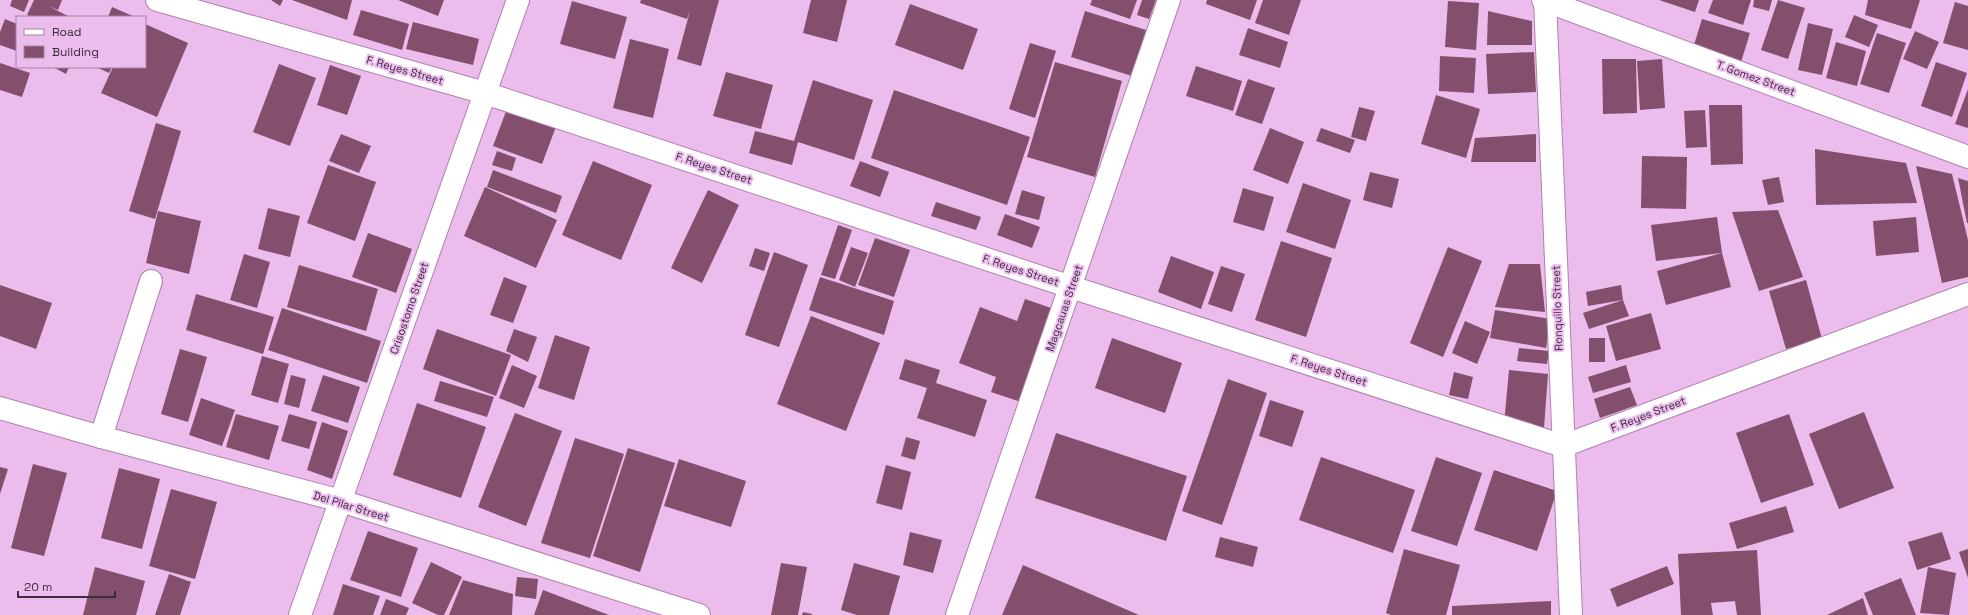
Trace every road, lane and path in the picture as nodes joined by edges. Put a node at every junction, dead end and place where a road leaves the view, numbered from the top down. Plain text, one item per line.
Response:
1 (157, 0) edge
2 (518, 0) edge
3 (1169, 0) edge
4 (1545, 0) edge
5 (485, 92) junction
6 (1968, 157) edge
7 (151, 281) dead end
8 (1071, 287) junction
9 (1968, 294) edge
10 (0, 408) edge
11 (101, 437) junction
12 (1563, 446) junction
13 (341, 502) junction
14 (300, 615) edge
15 (699, 615) edge
16 (958, 615) edge
17 (1571, 615) edge

1 - 5 street, F. Reyes Street
2 - 5 street, Crisostomo Street
3 - 8 street, Magcauas Street
4 - 6 street, T. Gomez Street
4 - 12 street, Ronquillo Street
5 - 8 street, F. Reyes Street
5 - 13 street, Crisostomo Street
7 - 11 street
8 - 12 street, F. Reyes Street
8 - 16 street, Magcauas Street
9 - 12 street, F. Reyes Street
10 - 11 street, Del Pilar Street
11 - 13 street, Del Pilar Street
12 - 17 street, Ronquillo Street
13 - 14 street, Crisostomo Street
13 - 15 street, Del Pilar Street

